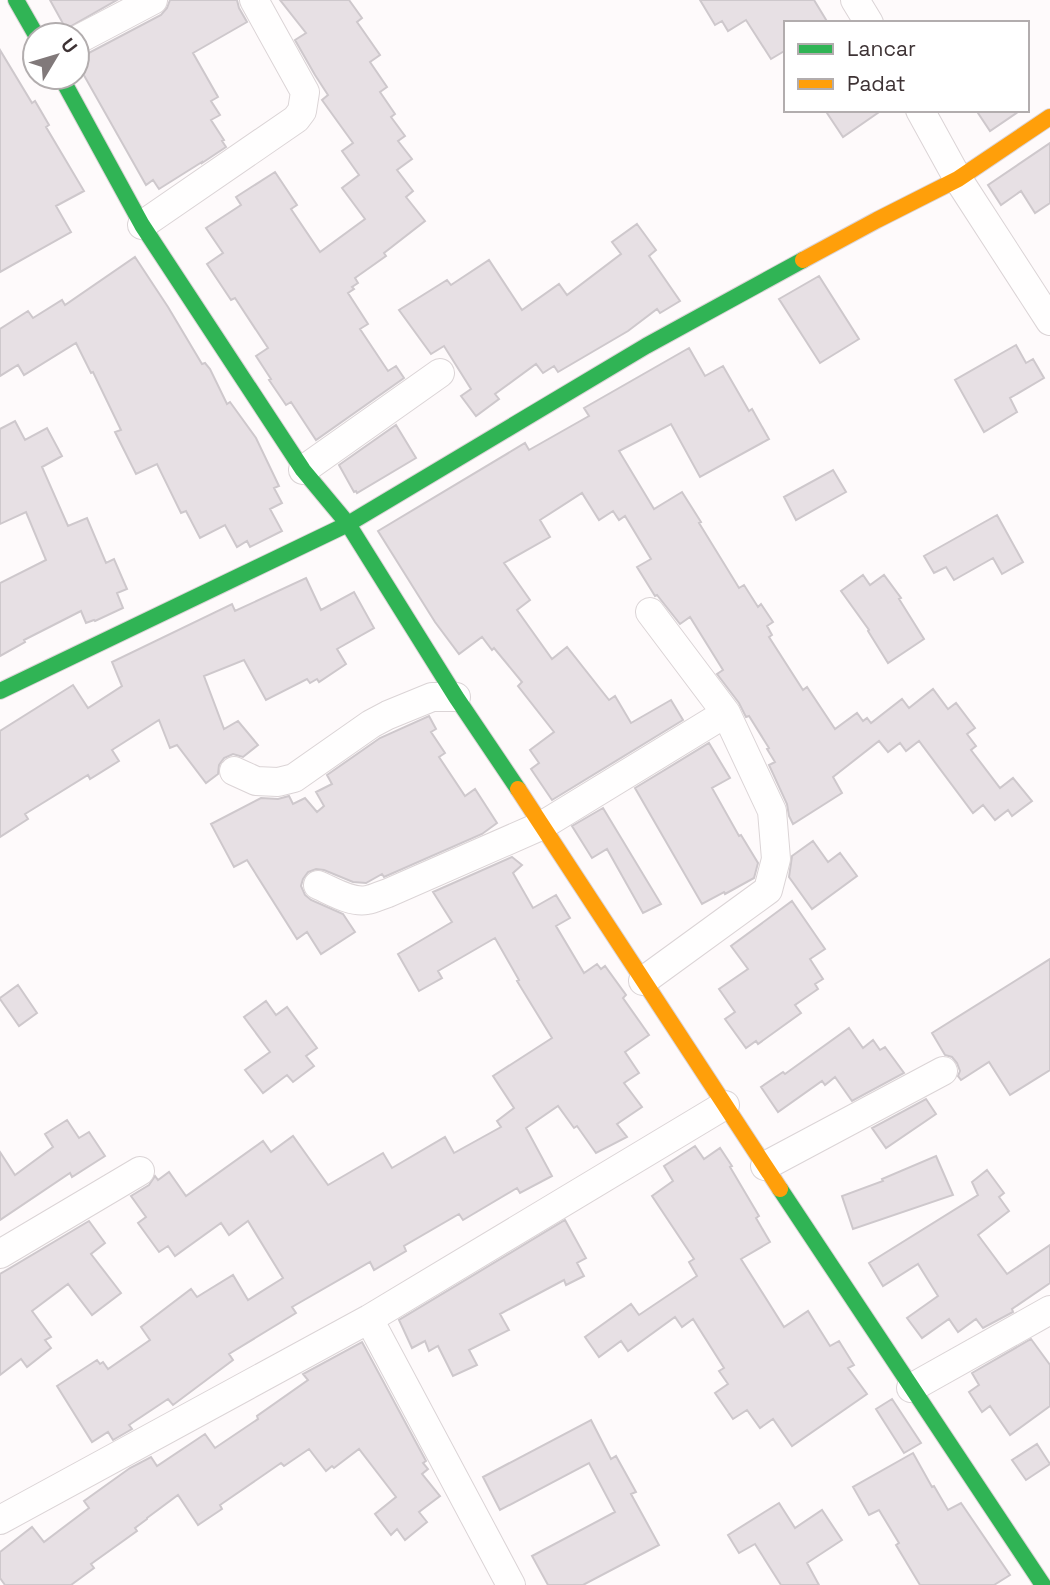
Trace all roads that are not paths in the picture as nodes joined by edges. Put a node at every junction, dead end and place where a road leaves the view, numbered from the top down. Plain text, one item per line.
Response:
1 (16, 0) edge
2 (153, 0) edge
3 (254, 0) edge
4 (855, 0) edge
5 (28, 21) edge
6 (868, 21) edge
7 (91, 33) edge
8 (69, 91) edge
9 (921, 112) edge
10 (1050, 117) edge
11 (958, 179) junction
12 (142, 225) junction
13 (1050, 321) edge
14 (440, 373) dead end
15 (303, 470) junction
16 (348, 524) junction
17 (650, 612) dead end
18 (0, 691) edge
19 (456, 698) junction
20 (726, 713) junction
21 (234, 771) dead end
22 (543, 825) junction
23 (318, 886) dead end
24 (643, 981) junction
25 (943, 1071) dead end
26 (725, 1105) junction
27 (765, 1166) junction
28 (140, 1171) dead end
29 (0, 1254) edge
30 (1050, 1310) edge
31 (369, 1319) junction
32 (911, 1388) junction
33 (0, 1520) edge
34 (512, 1585) edge
35 (1043, 1585) edge

1 - 5 main road
2 - 7 street
3 - 12 street
4 - 6 street
8 - 12 main road
9 - 11 street
10 - 11 main road
11 - 13 street
11 - 16 main road
12 - 15 main road
14 - 15 street
15 - 16 main road
16 - 18 main road
16 - 19 main road
17 - 20 street
19 - 21 street
19 - 22 main road
20 - 22 street
20 - 24 street
22 - 23 street
22 - 24 main road
24 - 26 main road
25 - 27 street
26 - 27 main road
26 - 31 street
27 - 32 main road
28 - 29 street
30 - 32 street
31 - 33 street
31 - 34 street
32 - 35 main road

